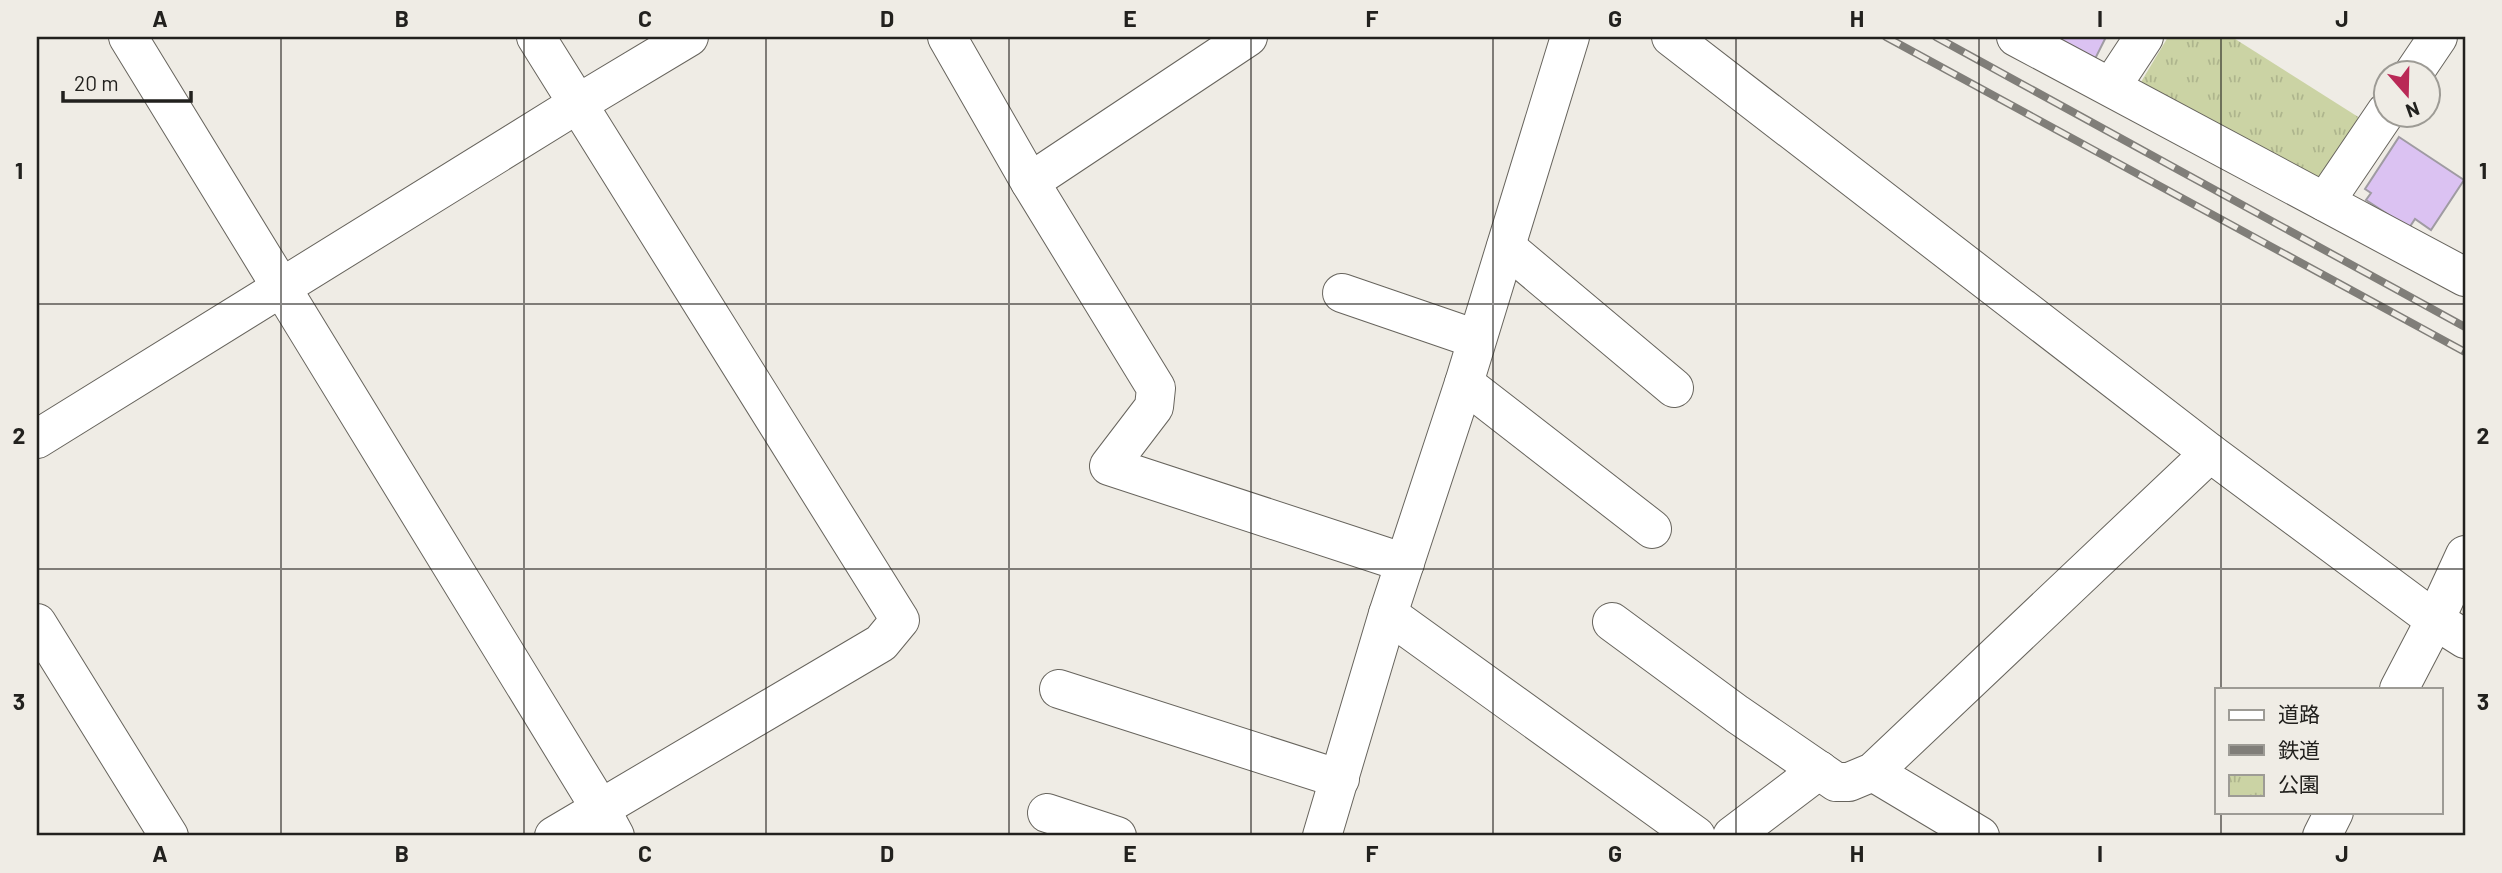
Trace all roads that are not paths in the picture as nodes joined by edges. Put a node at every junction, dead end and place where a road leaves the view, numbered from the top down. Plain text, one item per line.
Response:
1 (128, 37) edge
2 (536, 37) edge
3 (690, 37) edge
4 (947, 37) edge
5 (1248, 37) edge
6 (1570, 37) edge
7 (1671, 37) edge
8 (2015, 37) edge
9 (2144, 37) edge
10 (2438, 37) edge
11 (2422, 60) edge
12 (2111, 87) junction
13 (579, 103) junction
14 (2374, 130) edge
15 (1030, 182) junction
16 (2325, 202) junction
17 (1506, 247) junction
18 (2465, 277) edge
19 (282, 286) junction
20 (1342, 293) dead end
21 (1476, 339) junction
22 (1464, 383) junction
23 (1674, 388) dead end
24 (37, 439) edge
25 (2210, 453) junction
26 (1652, 529) dead end
27 (2465, 555) edge
28 (1405, 563) junction
29 (1388, 614) junction
30 (1612, 622) dead end
31 (37, 623) edge
32 (2450, 629) edge
33 (2400, 688) edge
34 (1059, 689) dead end
35 (1819, 770) junction
36 (1873, 772) junction
37 (1340, 779) junction
38 (1047, 813) dead end
39 (2333, 814) edge
40 (608, 822) edge
41 (169, 836) edge
42 (554, 836) edge
43 (1117, 836) edge
44 (1322, 836) edge
45 (1696, 836) edge
46 (1732, 836) edge
47 (1980, 836) edge
48 (2322, 836) edge

1 - 19 street
2 - 13 street
3 - 13 street
4 - 15 street
5 - 15 street
6 - 17 street
7 - 25 street
8 - 12 street
9 - 12 street
10 - 11 street
12 - 16 street
13 - 19 street
13 - 40 street
14 - 16 street
15 - 28 street
16 - 18 street
17 - 21 street
17 - 23 street
19 - 24 street
19 - 40 street
20 - 21 street
21 - 22 street
22 - 26 street
22 - 28 street
25 - 32 street
25 - 36 street
27 - 32 street
28 - 29 street
29 - 37 street
29 - 45 street
30 - 35 street
31 - 41 street
32 - 33 street
34 - 37 street
35 - 36 street
35 - 46 street
36 - 47 street
37 - 44 street
38 - 43 street
39 - 48 street
40 - 42 street

